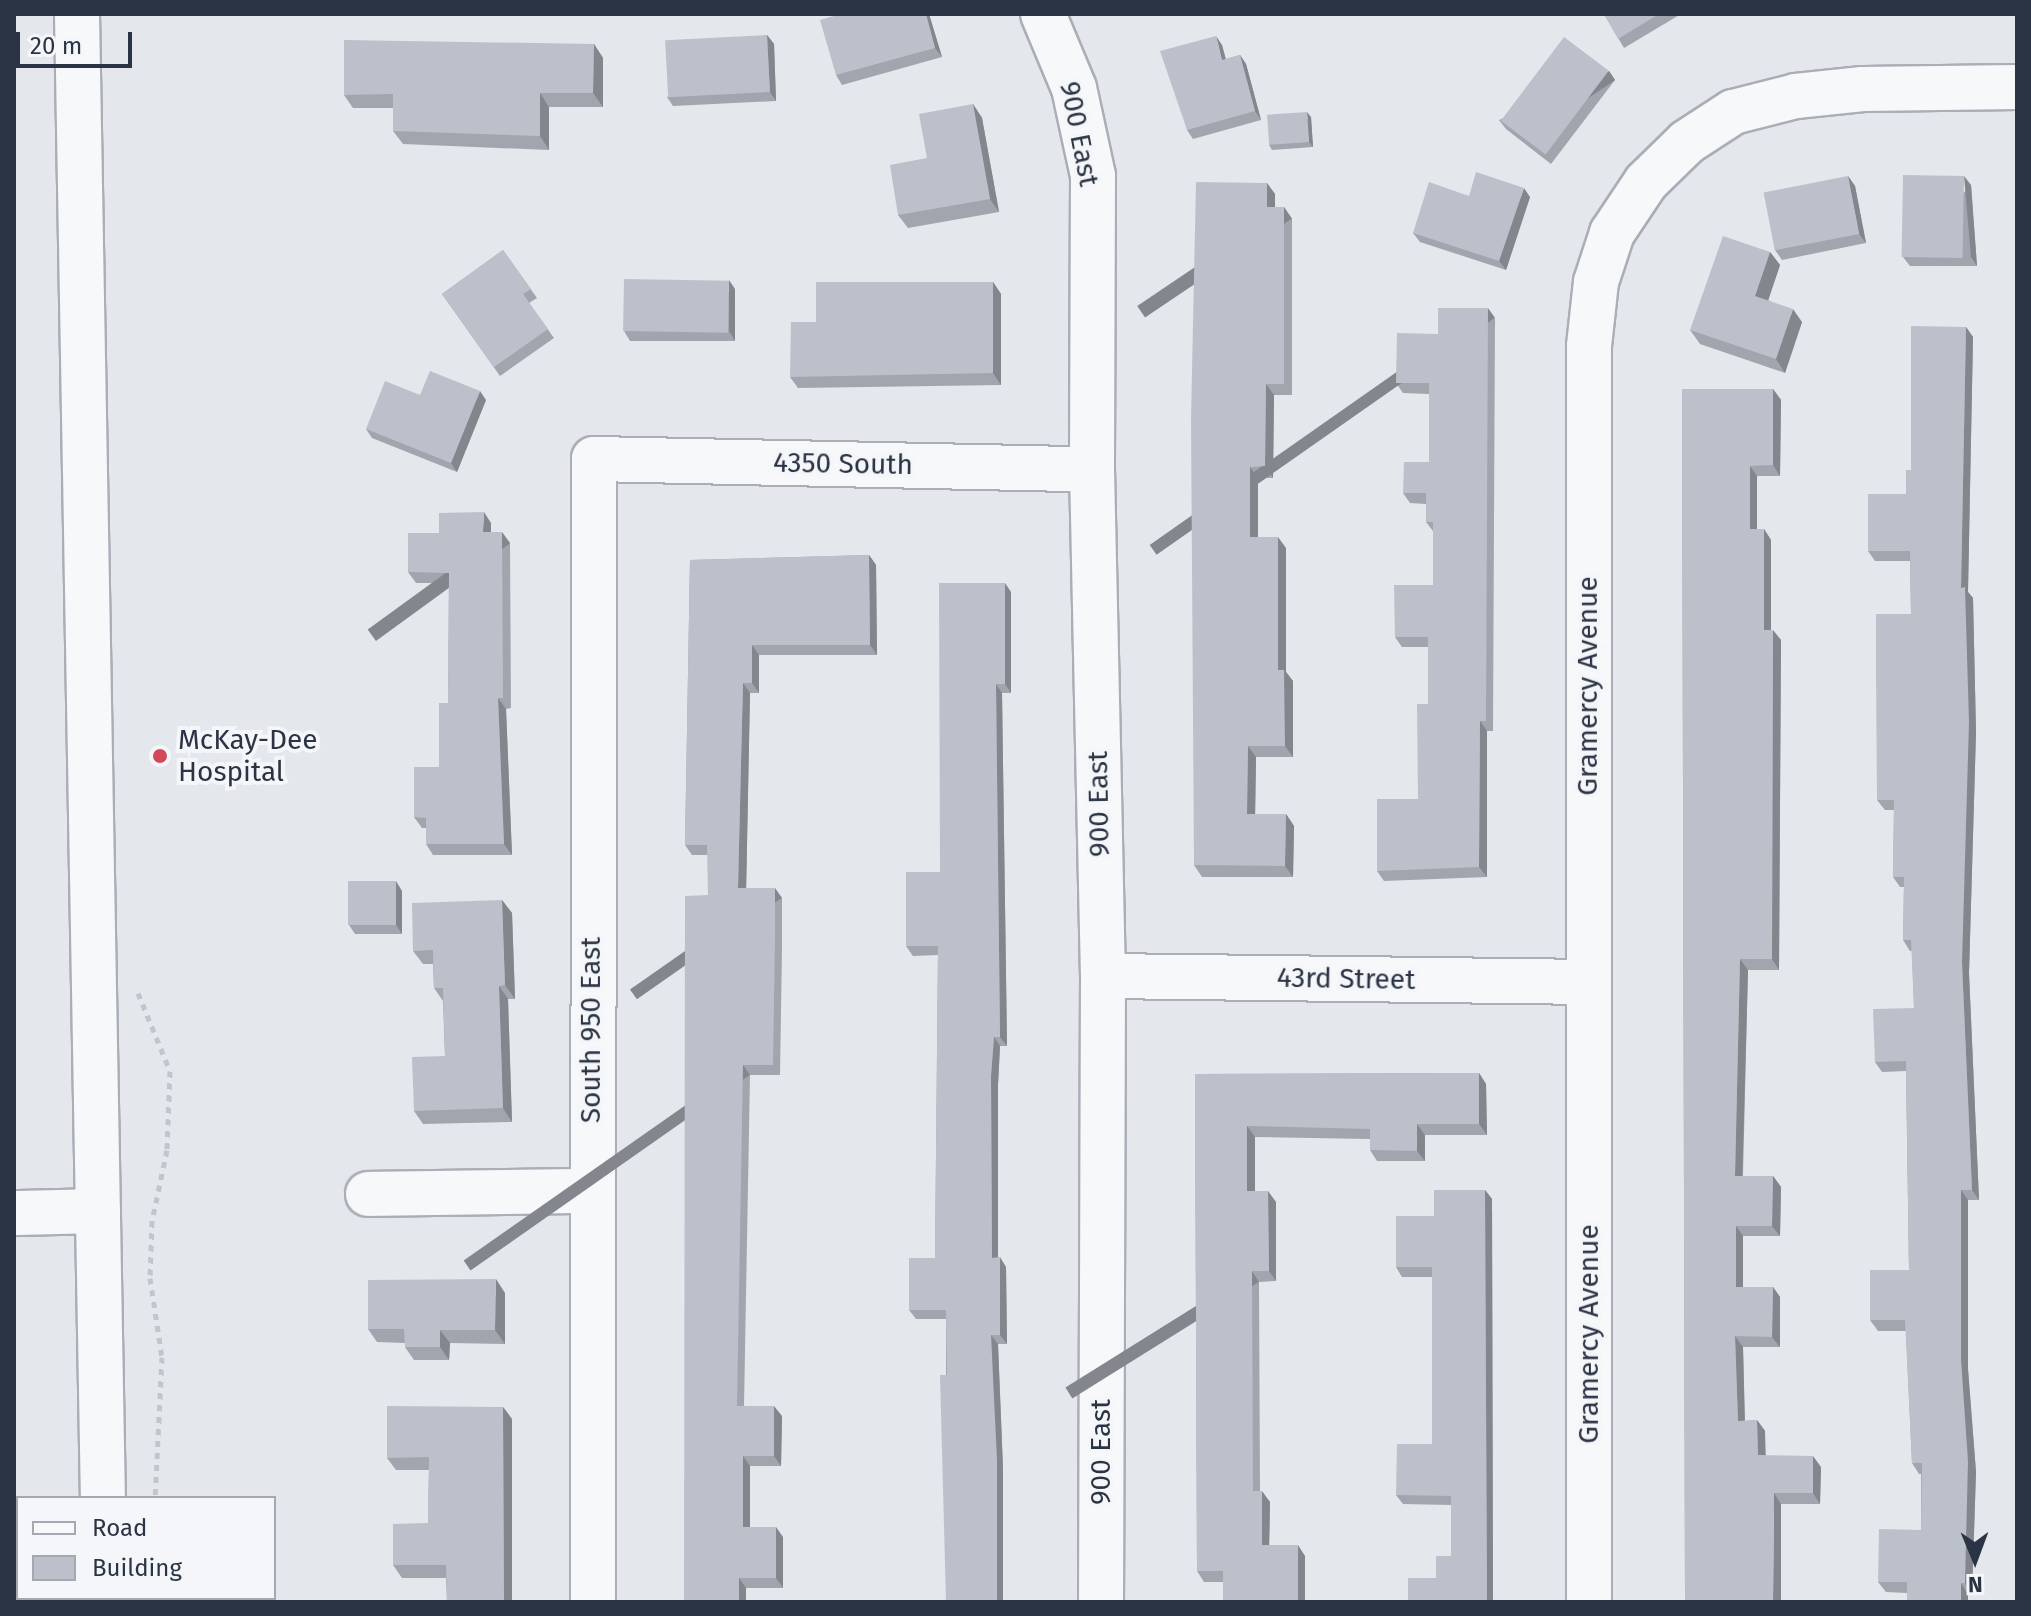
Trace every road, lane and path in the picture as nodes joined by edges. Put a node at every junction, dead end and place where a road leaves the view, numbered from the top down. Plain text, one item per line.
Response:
1 (77, 14) edge
2 (1043, 14) edge
3 (2017, 87) edge
4 (594, 459) joint
5 (1092, 469) junction
6 (1103, 976) junction
7 (1588, 982) junction
8 (590, 1191) junction
9 (368, 1194) dead end
10 (98, 1211) junction
11 (14, 1213) edge
12 (103, 1496) edge
13 (593, 1602) edge
14 (1101, 1602) edge
15 (1589, 1602) edge

1 - 10 street
2 - 5 street, 900 East
3 - 7 street, Gramercy Avenue
4 - 5 street, 4350 South
4 - 8 street, South 950 East
5 - 6 street, 900 East
6 - 7 street, 43rd Street
6 - 14 street, 900 East
7 - 15 street, Gramercy Avenue
8 - 9 street
8 - 13 street, South 950 East
10 - 11 street
10 - 12 street

